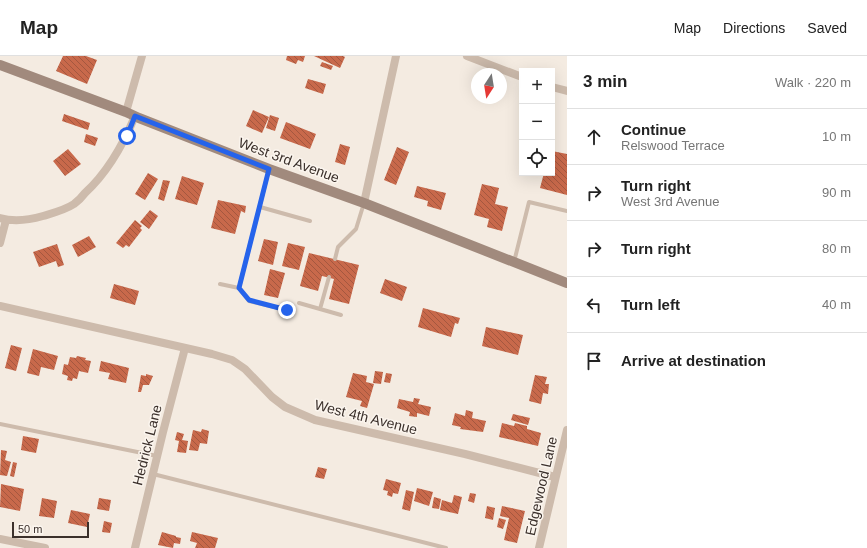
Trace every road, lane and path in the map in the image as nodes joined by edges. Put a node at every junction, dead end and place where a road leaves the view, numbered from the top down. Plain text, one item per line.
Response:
1 (142, 56) edge
2 (396, 56) edge
3 (467, 56) edge
4 (0, 65) edge
5 (519, 76) edge
6 (555, 88) edge
7 (567, 91) edge
8 (130, 114) junction
9 (269, 169) junction
10 (364, 203) junction
11 (260, 207) junction
12 (567, 211) edge
13 (3, 219) edge
14 (310, 221) dead end
15 (0, 243) edge
16 (335, 259) dead end
17 (513, 263) junction
18 (329, 278) dead end
19 (567, 283) edge
20 (220, 284) dead end
21 (239, 288) junction
22 (298, 303) dead end
23 (0, 306) edge
24 (320, 309) junction
25 (287, 310) dead end
26 (341, 315) dead end
27 (185, 348) junction
28 (0, 424) edge
29 (567, 430) edge
30 (565, 446) edge
31 (157, 456) junction
32 (153, 474) junction
33 (555, 477) junction
34 (0, 538) edge
35 (45, 548) edge
36 (135, 548) edge
37 (446, 548) edge
38 (540, 548) edge

1 - 8 street
2 - 10 street
3 - 5 street
4 - 8 street, West 3rd Avenue
6 - 7 street
8 - 9 street, West 3rd Avenue
8 - 13 street
9 - 10 street, West 3rd Avenue
9 - 11 lane
10 - 16 lane
10 - 17 street, West 3rd Avenue
11 - 14 lane
11 - 21 lane
12 - 17 lane
13 - 15 street
17 - 19 street, West 3rd Avenue
18 - 24 lane
20 - 21 lane
21 - 25 lane
22 - 24 lane
23 - 27 street, West 4th Avenue
24 - 26 lane
27 - 31 street, Hedrick Lane
27 - 33 street, West 4th Avenue
28 - 31 lane
29 - 30 street, Edgewood Lane
30 - 33 street, Edgewood Lane
31 - 32 street, Hedrick Lane
32 - 36 street, Hedrick Lane
32 - 37 lane
33 - 38 street, Edgewood Lane
34 - 35 street

